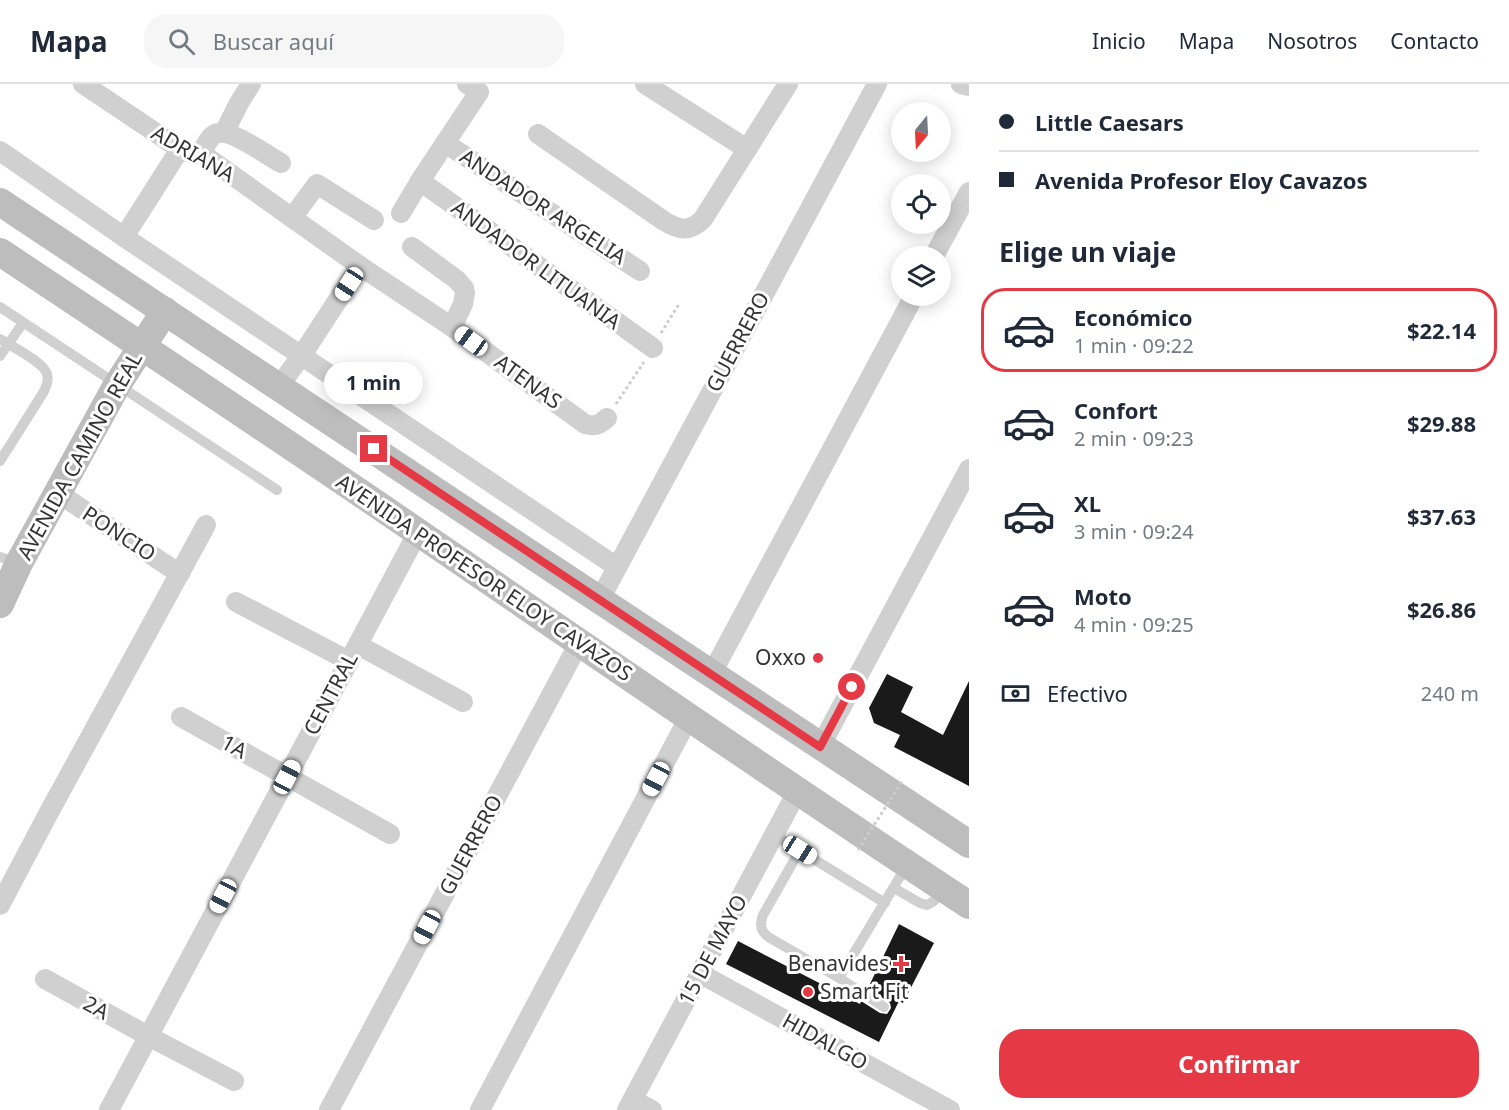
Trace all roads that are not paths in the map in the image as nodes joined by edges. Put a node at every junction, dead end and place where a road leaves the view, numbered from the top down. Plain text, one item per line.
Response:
1 (83, 84) edge
2 (250, 84) edge
3 (645, 84) edge
4 (788, 84) edge
5 (877, 84) edge
6 (961, 84) edge
7 (969, 86) edge
8 (473, 88) edge
9 (224, 133) junction
10 (538, 134) dead end
11 (445, 144) junction
12 (180, 149) junction
13 (747, 149) junction
14 (0, 151) edge
15 (201, 153) junction
16 (281, 163) dead end
17 (420, 181) junction
18 (969, 192) edge
19 (0, 202) edge
20 (401, 213) dead end
21 (292, 218) junction
22 (374, 220) dead end
23 (124, 237) junction
24 (412, 246) dead end
25 (939, 246) edge
26 (0, 252) edge
27 (360, 266) junction
28 (640, 271) dead end
29 (909, 306) edge
30 (0, 307) edge
31 (165, 311) junction
32 (23, 323) junction
33 (452, 327) junction
34 (4, 342) edge
35 (142, 346) junction
36 (653, 348) dead end
37 (302, 355) junction
38 (0, 356) edge
39 (117, 385) junction
40 (279, 386) junction
41 (607, 418) dead end
42 (4, 447) edge
43 (0, 460) edge
44 (969, 469) edge
45 (277, 490) dead end
46 (58, 493) junction
47 (206, 525) dead end
48 (418, 532) junction
49 (10, 560) edge
50 (617, 567) junction
51 (180, 574) junction
52 (599, 601) junction
53 (236, 602) dead end
54 (0, 604) edge
55 (579, 644) junction
56 (353, 653) junction
57 (711, 675) junction
58 (463, 702) dead end
59 (181, 717) dead end
60 (689, 717) junction
61 (820, 747) junction
62 (287, 777) junction
63 (798, 790) junction
64 (390, 834) dead end
65 (773, 834) junction
66 (969, 844) edge
67 (800, 850) junction
68 (901, 876) junction
69 (2, 896) edge
70 (885, 903) junction
71 (969, 905) edge
72 (701, 974) junction
73 (839, 978) junction
74 (45, 980) dead end
75 (884, 1006) dead end
76 (148, 1036) junction
77 (234, 1081) dead end
78 (630, 1105) edge
79 (109, 1110) edge
80 (329, 1110) edge
81 (480, 1110) edge
82 (652, 1110) edge
83 (950, 1110) edge

1 - 12 street, ADRIANA
2 - 9 street
3 - 13 street
4 - 13 street
5 - 50 street, GUERRERO
6 - 7 street
8 - 11 street
9 - 15 street
9 - 16 street
10 - 13 street
11 - 17 street
11 - 28 street, ANDADOR ARGELIA
12 - 15 street, ADRIANA
12 - 23 street
14 - 23 street
15 - 21 street, ADRIANA
17 - 20 street
17 - 36 street, ANDADOR LITUANIA
18 - 25 street
19 - 31 main road
21 - 22 street
21 - 27 street, ADRIANA
23 - 37 street
24 - 33 street
26 - 35 main road, AVENIDA PROFESOR ELOY CAVAZOS
27 - 33 street, ATENAS
27 - 37 street
29 - 57 street
30 - 32 lane
31 - 35 main road, AVENIDA CAMINO REAL
31 - 40 main road
32 - 34 lane
32 - 39 lane
33 - 41 street, ATENAS
34 - 38 lane
34 - 42 lane
35 - 39 main road, AVENIDA CAMINO REAL
35 - 48 main road, AVENIDA PROFESOR ELOY CAVAZOS
37 - 40 street
37 - 50 street
39 - 45 lane
39 - 46 main road, AVENIDA CAMINO REAL
40 - 52 main road
42 - 43 lane
44 - 61 street
46 - 49 main road, AVENIDA CAMINO REAL
46 - 51 street, PONCIO
47 - 51 street
48 - 55 main road, AVENIDA PROFESOR ELOY CAVAZOS
48 - 56 street, CENTRAL
49 - 54 main road, AVENIDA CAMINO REAL
50 - 52 street, GUERRERO
51 - 69 street
52 - 57 main road
53 - 56 street
55 - 60 main road, AVENIDA PROFESOR ELOY CAVAZOS
55 - 80 street, GUERRERO
56 - 58 street
56 - 62 street, CENTRAL
57 - 61 main road
59 - 62 street, 1A
60 - 63 main road, AVENIDA PROFESOR ELOY CAVAZOS
60 - 81 street
61 - 66 main road
62 - 64 street, 1A
62 - 76 street, CENTRAL
63 - 65 street, 15 DE MAYO
63 - 68 main road, AVENIDA PROFESOR ELOY CAVAZOS
65 - 67 lane
65 - 72 street, 15 DE MAYO
67 - 70 lane
67 - 73 lane
68 - 70 lane
68 - 71 main road, AVENIDA PROFESOR ELOY CAVAZOS
70 - 73 lane
72 - 78 street, 15 DE MAYO
72 - 83 street, HIDALGO
73 - 75 lane
74 - 76 street, 2A
76 - 77 street, 2A
76 - 79 street, CENTRAL
78 - 82 street

